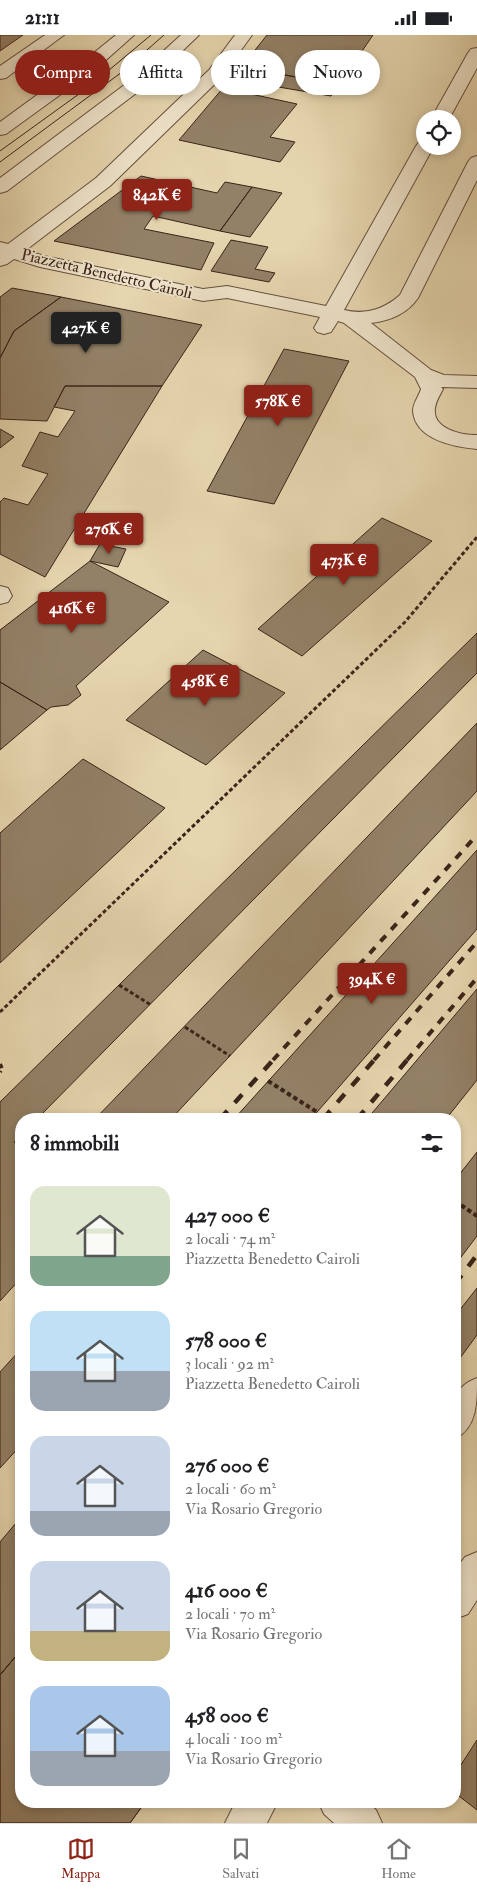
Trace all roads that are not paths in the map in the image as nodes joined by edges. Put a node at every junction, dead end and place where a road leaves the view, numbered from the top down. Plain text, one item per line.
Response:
1 (56, 35) edge
2 (126, 35) edge
3 (191, 35) edge
4 (244, 35) edge
5 (477, 53) edge
6 (0, 75) edge
7 (445, 110) edge
8 (0, 130) edge
9 (420, 155) edge
10 (477, 162) edge
11 (0, 187) edge
12 (4, 253) edge
13 (335, 320) junction
14 (392, 349) junction
15 (424, 374) junction
16 (477, 382) edge
17 (477, 442) edge
18 (477, 1393) edge
19 (461, 1415) edge
20 (477, 1569) edge
21 (461, 1592) edge
22 (254, 1808) edge
23 (345, 1808) edge
24 (244, 1823) edge
25 (363, 1823) edge

1 - 6 street
2 - 8 street
3 - 11 street
4 - 12 street
5 - 7 street
9 - 13 street
10 - 13 street
12 - 13 street, Piazzetta Benedetto Cairoli
13 - 14 street, Piazzetta Benedetto Cairoli
13 - 14 street, Piazzetta Benedetto Cairoli
14 - 15 street, Piazzetta Benedetto Cairoli
15 - 16 street, Piazzetta Benedetto Cairoli
15 - 17 street
18 - 19 street
20 - 21 street
22 - 24 street
23 - 25 street

